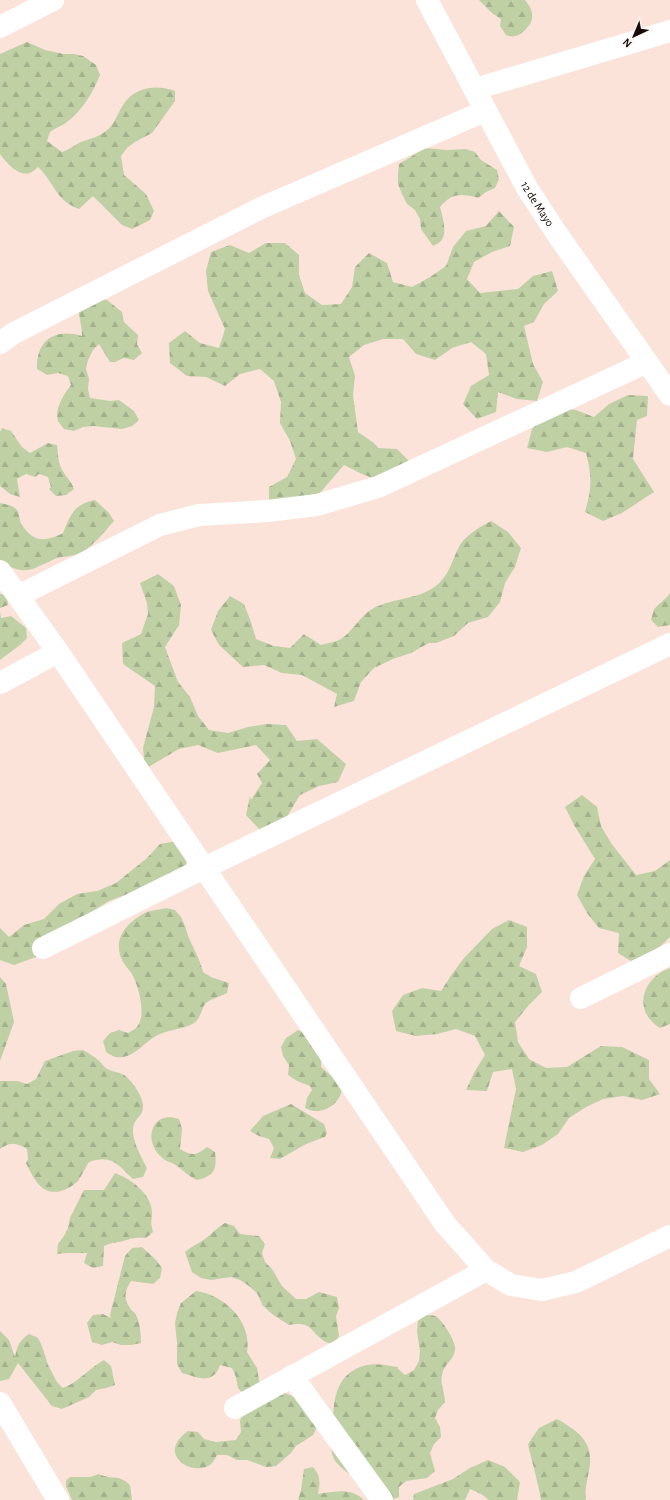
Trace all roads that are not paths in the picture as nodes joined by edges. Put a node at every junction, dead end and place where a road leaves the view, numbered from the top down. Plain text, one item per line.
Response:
1 (53, 0) edge
2 (427, 0) edge
3 (0, 27) edge
4 (670, 31) edge
5 (474, 89) junction
6 (485, 111) junction
7 (0, 343) edge
8 (647, 362) junction
9 (670, 395) edge
10 (0, 571) edge
11 (18, 596) junction
12 (670, 644) edge
13 (58, 652) junction
14 (0, 683) edge
15 (204, 868) junction
16 (43, 948) dead end
17 (670, 954) edge
18 (581, 998) dead end
19 (670, 1236) edge
20 (486, 1270) junction
21 (292, 1376) junction
22 (0, 1403) edge
23 (235, 1408) dead end
24 (58, 1500) edge
25 (382, 1500) edge

1 - 3 street
2 - 5 street, 12 de Mayo
4 - 5 street
5 - 6 street, 12 de Mayo
6 - 7 street
6 - 8 street, 12 de Mayo
8 - 9 street, 12 de Mayo
8 - 11 street
10 - 11 street
11 - 13 street
12 - 15 street
13 - 14 street
13 - 15 street
15 - 16 street
15 - 20 street
17 - 18 street
19 - 20 street
20 - 21 street
21 - 23 street
21 - 25 street
22 - 24 street

